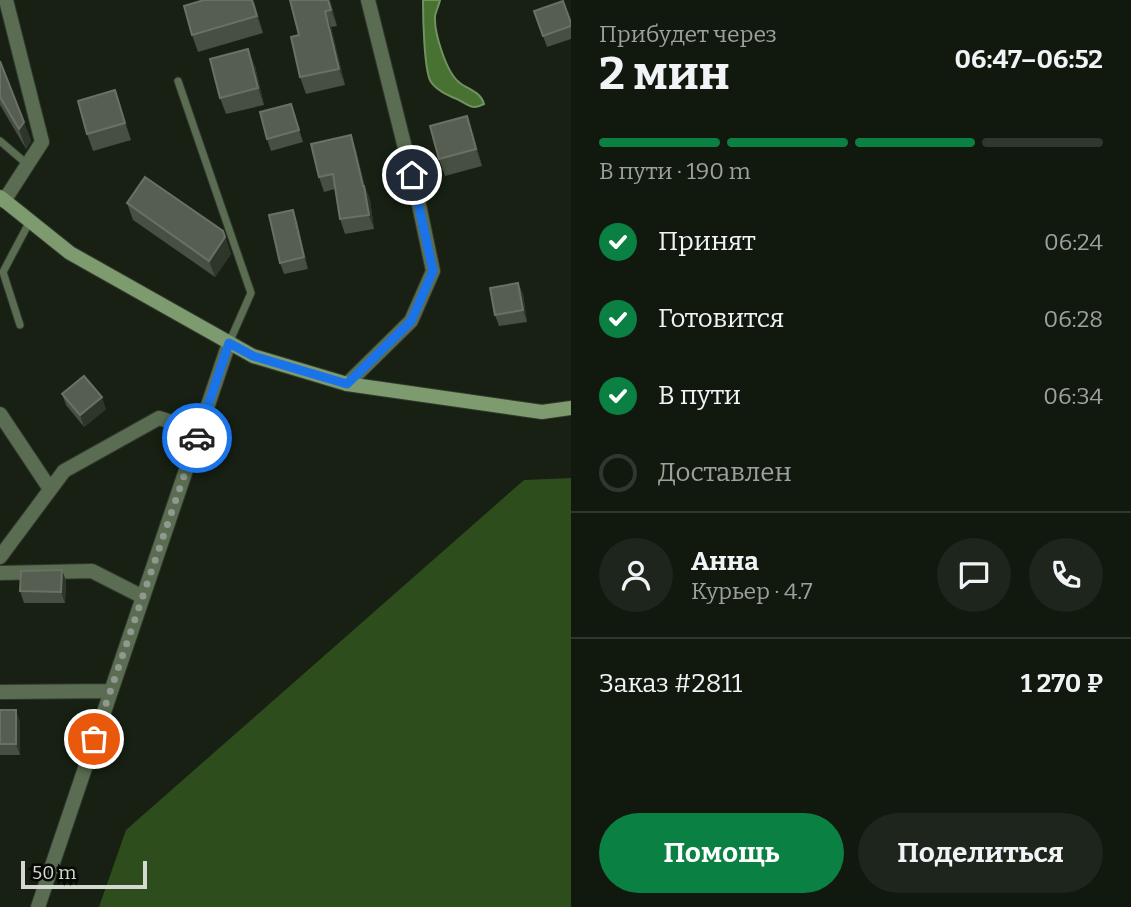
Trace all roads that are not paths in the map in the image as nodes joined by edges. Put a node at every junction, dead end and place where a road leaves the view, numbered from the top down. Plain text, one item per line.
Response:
1 (6, 0) edge
2 (368, 0) edge
3 (178, 81) dead end
4 (0, 141) edge
5 (27, 165) junction
6 (2, 199) edge
7 (30, 221) junction
8 (20, 324) dead end
9 (229, 343) junction
10 (347, 384) junction
11 (571, 408) edge
12 (0, 414) edge
13 (199, 431) junction
14 (50, 489) junction
15 (0, 557) edge
16 (0, 573) edge
17 (143, 597) junction
18 (111, 691) junction
19 (0, 692) edge
20 (38, 907) edge

1 - 5 street
2 - 10 street
3 - 9 lane
4 - 5 lane
5 - 6 street
6 - 7 main road
7 - 8 lane
7 - 9 main road
9 - 10 main road
9 - 13 street
10 - 11 main road
12 - 14 street
13 - 14 street
13 - 17 street
14 - 15 street
16 - 17 street
17 - 18 street
18 - 19 street
18 - 20 street

